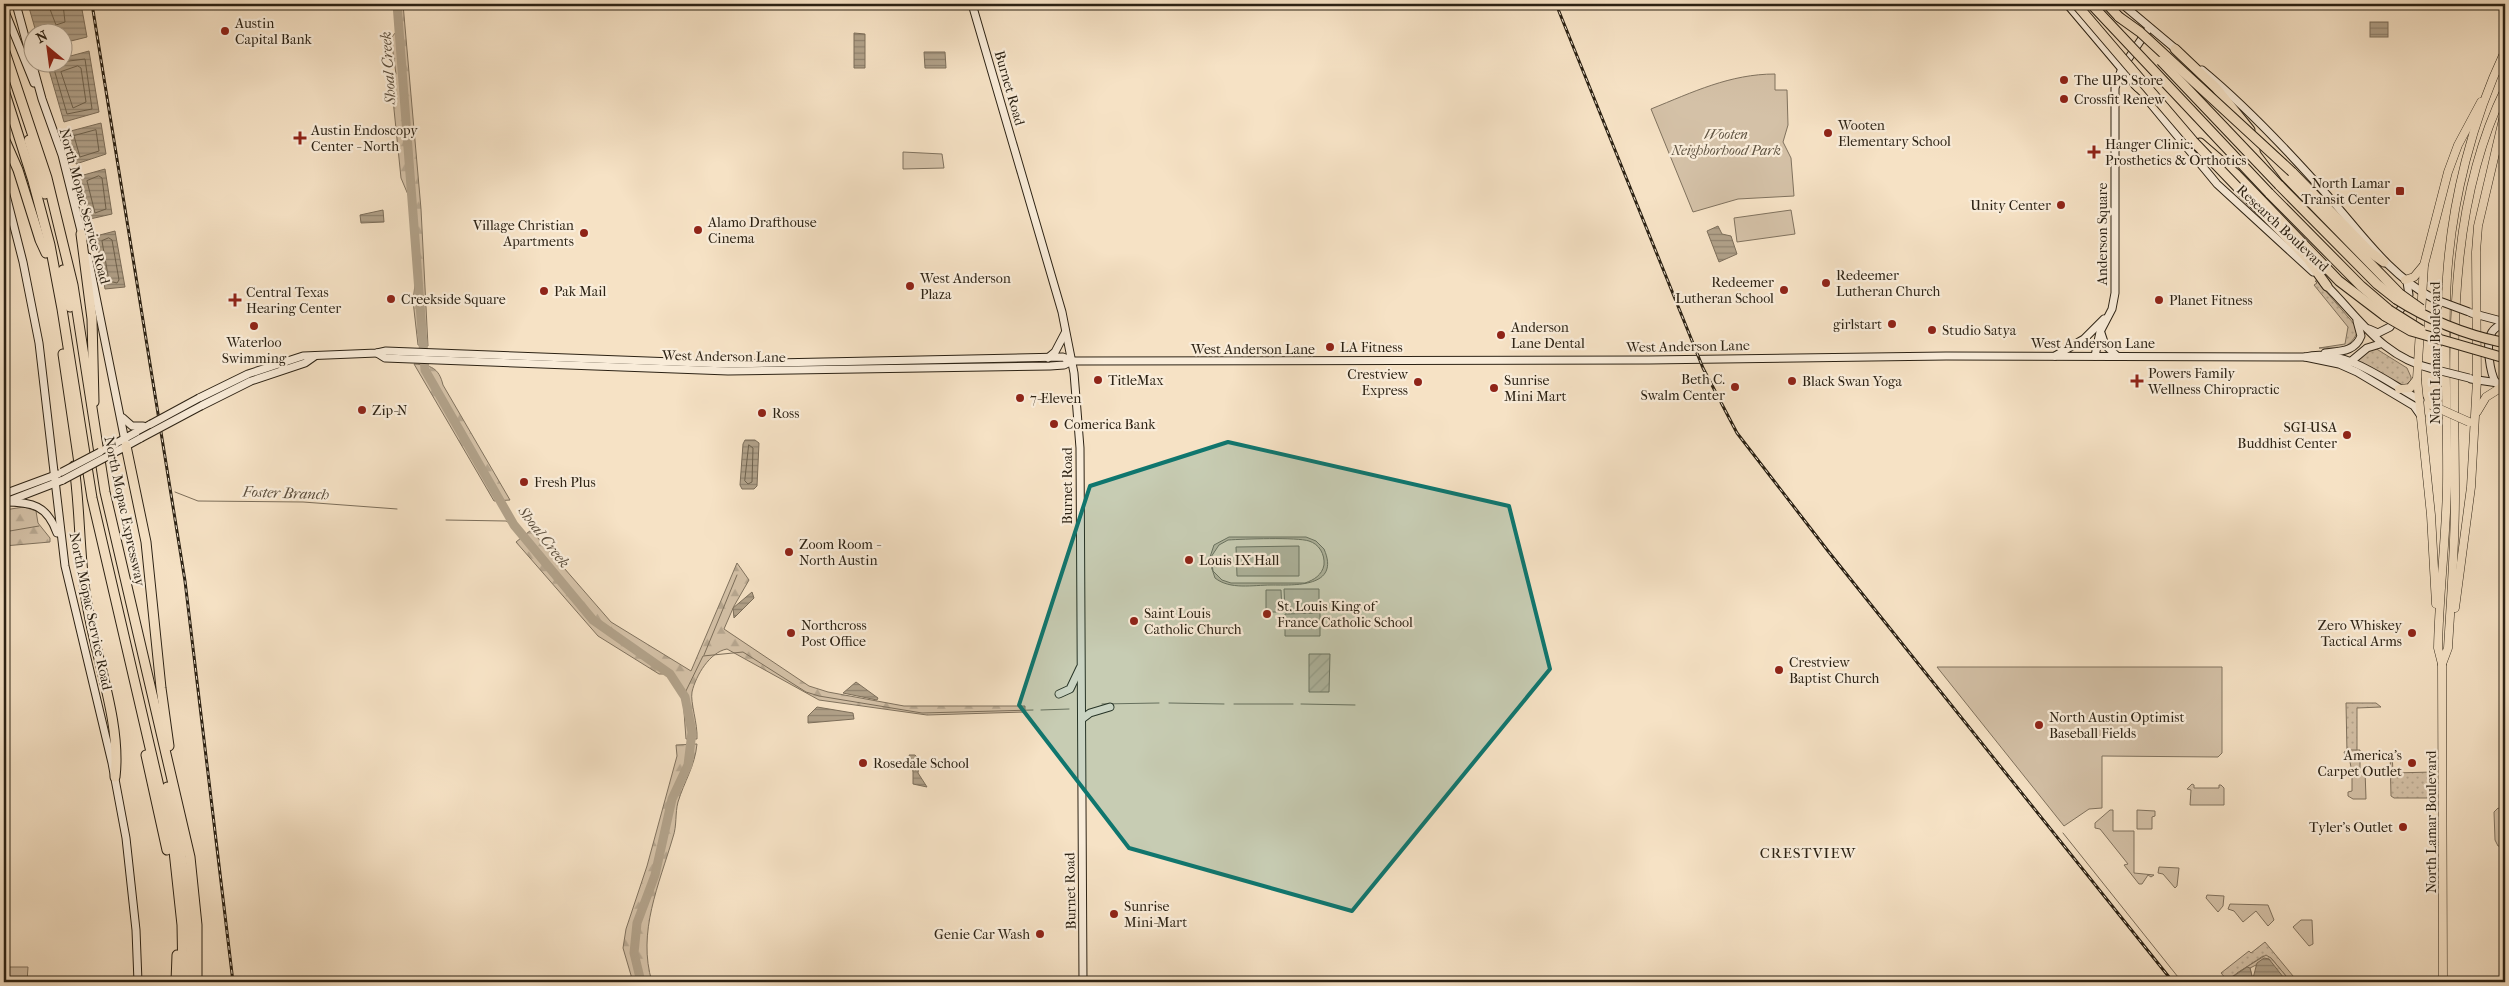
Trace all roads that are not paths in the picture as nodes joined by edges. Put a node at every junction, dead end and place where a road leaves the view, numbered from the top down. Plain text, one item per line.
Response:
1 (16, 4) edge
2 (972, 4) edge
3 (2067, 4) edge
4 (2076, 4) edge
5 (2091, 4) edge
6 (2107, 4) edge
7 (2122, 4) edge
8 (4, 9) edge
9 (2119, 17) junction
10 (2149, 29) junction
11 (4, 49) edge
12 (2175, 49) junction
13 (2505, 51) edge
14 (4, 66) edge
15 (2122, 68) junction
16 (2134, 84) junction
17 (2488, 87) junction
18 (2505, 89) edge
19 (4, 90) edge
20 (42, 99) junction
21 (4, 104) edge
22 (2505, 111) edge
23 (4, 138) edge
24 (4, 187) edge
25 (81, 234) junction
26 (46, 252) junction
27 (2384, 262) junction
28 (2424, 265) junction
29 (2406, 281) junction
30 (2327, 286) junction
31 (2422, 293) junction
32 (2398, 296) junction
33 (2387, 313) junction
34 (2353, 314) junction
35 (2477, 315) junction
36 (2107, 316) junction
37 (2505, 322) edge
38 (2362, 324) junction
39 (1066, 332) junction
40 (2100, 332) junction
41 (2503, 342) edge
42 (2380, 344) junction
43 (2314, 354) junction
44 (316, 356) junction
45 (2054, 356) junction
46 (2095, 356) junction
47 (2118, 356) junction
48 (2305, 357) junction
49 (2503, 357) edge
50 (1048, 358) junction
51 (1072, 361) junction
52 (611, 362) junction
53 (811, 362) junction
54 (2350, 362) junction
55 (955, 363) junction
56 (2339, 364) junction
57 (842, 365) junction
58 (2417, 366) junction
59 (776, 370) junction
60 (2418, 379) junction
61 (2473, 379) junction
62 (2496, 383) junction
63 (2505, 385) edge
64 (2399, 389) junction
65 (2420, 400) junction
66 (2431, 405) junction
67 (121, 414) junction
68 (2421, 416) junction
69 (92, 419) junction
70 (2473, 422) junction
71 (151, 424) junction
72 (74, 438) junction
73 (122, 444) junction
74 (62, 476) junction
75 (54, 480) junction
76 (4, 494) edge
77 (4, 502) edge
78 (61, 543) junction
79 (2438, 622) junction
80 (2449, 632) junction
81 (2442, 664) junction
82 (1082, 665) junction
83 (1059, 694) dead end
84 (1110, 707) dead end
85 (1082, 719) junction
86 (167, 761) junction
87 (115, 778) junction
88 (138, 982) edge
89 (176, 982) edge
90 (183, 982) edge
91 (190, 982) edge
92 (199, 982) edge
93 (1083, 982) edge
94 (2444, 982) edge

1 - 20 main road, North Mopac Service Road
2 - 39 main road, Burnet Road
3 - 15 main road, Research Boulevard
4 - 30 highway, bridge
5 - 33 highway, bridge
6 - 9 highway
7 - 10 main road
8 - 20 main road
9 - 27 highway, bridge
9 - 32 highway, bridge
10 - 12 main road
10 - 15 main road, Anderson Square
11 - 69 highway, North Mopac Expressway
12 - 27 main road
12 - 32 highway
13 - 17 main road, North Lamar Boulevard
14 - 91 highway
15 - 16 main road, Research Boulevard
15 - 36 main road, Anderson Square
16 - 30 main road, Research Boulevard
16 - 33 highway
17 - 28 main road
17 - 79 main road, North Lamar Boulevard
18 - 80 main road, North Lamar Boulevard
19 - 90 highway
20 - 25 main road, North Mopac Service Road
21 - 26 highway
22 - 35 main road
23 - 26 highway
24 - 75 main road, North Mopac Service Road
25 - 67 main road, North Mopac Service Road
25 - 69 highway
26 - 72 highway
27 - 29 main road
28 - 29 main road
28 - 31 main road
29 - 31 main road
29 - 38 main road
30 - 34 main road, Research Boulevard
31 - 35 main road, bridge
31 - 58 main road
32 - 41 highway, bridge
33 - 49 highway, bridge
34 - 38 main road, Research Boulevard
34 - 43 main road, West Anderson Lane
35 - 37 main road
35 - 61 main road
36 - 40 main road, Anderson Square
36 - 45 main road
37 - 62 main road
38 - 42 main road, Research Boulevard
39 - 50 main road
39 - 51 main road, Burnet Road
40 - 46 main road, Anderson Square
40 - 47 main road
42 - 54 main road
42 - 58 main road, Research Boulevard
43 - 48 main road, West Anderson Lane
43 - 54 main road
44 - 52 main road, West Anderson Lane
44 - 71 main road, West Anderson Lane, bridge
44 - 73 main road, West Anderson Lane, bridge
45 - 46 main road, West Anderson Lane
45 - 51 main road, West Anderson Lane
46 - 47 main road, West Anderson Lane
47 - 48 main road, West Anderson Lane
48 - 56 main road, West Anderson Lane
50 - 51 main road, West Anderson Lane
50 - 55 main road, West Anderson Lane
51 - 55 main road, West Anderson Lane
51 - 82 main road, Burnet Road
52 - 53 main road, West Anderson Lane
52 - 59 main road, West Anderson Lane
53 - 57 main road, West Anderson Lane
53 - 59 main road
54 - 56 main road
54 - 64 main road
55 - 57 main road, West Anderson Lane
56 - 68 main road
57 - 59 main road, West Anderson Lane
58 - 60 main road
58 - 61 main road, bridge
60 - 64 main road
60 - 65 main road
61 - 62 main road
61 - 70 main road
62 - 63 main road
63 - 70 main road
64 - 65 main road
65 - 66 main road
65 - 68 main road
66 - 68 main road
66 - 70 main road, bridge
67 - 71 main road
67 - 73 main road, North Mopac Service Road
68 - 79 main road
69 - 86 highway, North Mopac Expressway
70 - 80 main road
71 - 73 main road, West Anderson Lane
72 - 87 highway
72 - 89 highway
73 - 74 main road, West Anderson Lane, bridge
73 - 74 main road, West Anderson Lane, bridge
73 - 86 highway
74 - 75 main road
75 - 76 main road
75 - 77 main road
75 - 78 main road, North Mopac Service Road
77 - 78 main road
78 - 87 main road, North Mopac Service Road
79 - 81 main road, North Lamar Boulevard
80 - 81 main road, North Lamar Boulevard
81 - 94 main road, North Lamar Boulevard
82 - 83 main road
82 - 85 main road, Burnet Road
84 - 85 main road
85 - 93 main road, Burnet Road
86 - 92 highway, North Mopac Expressway
87 - 88 main road, North Mopac Service Road

